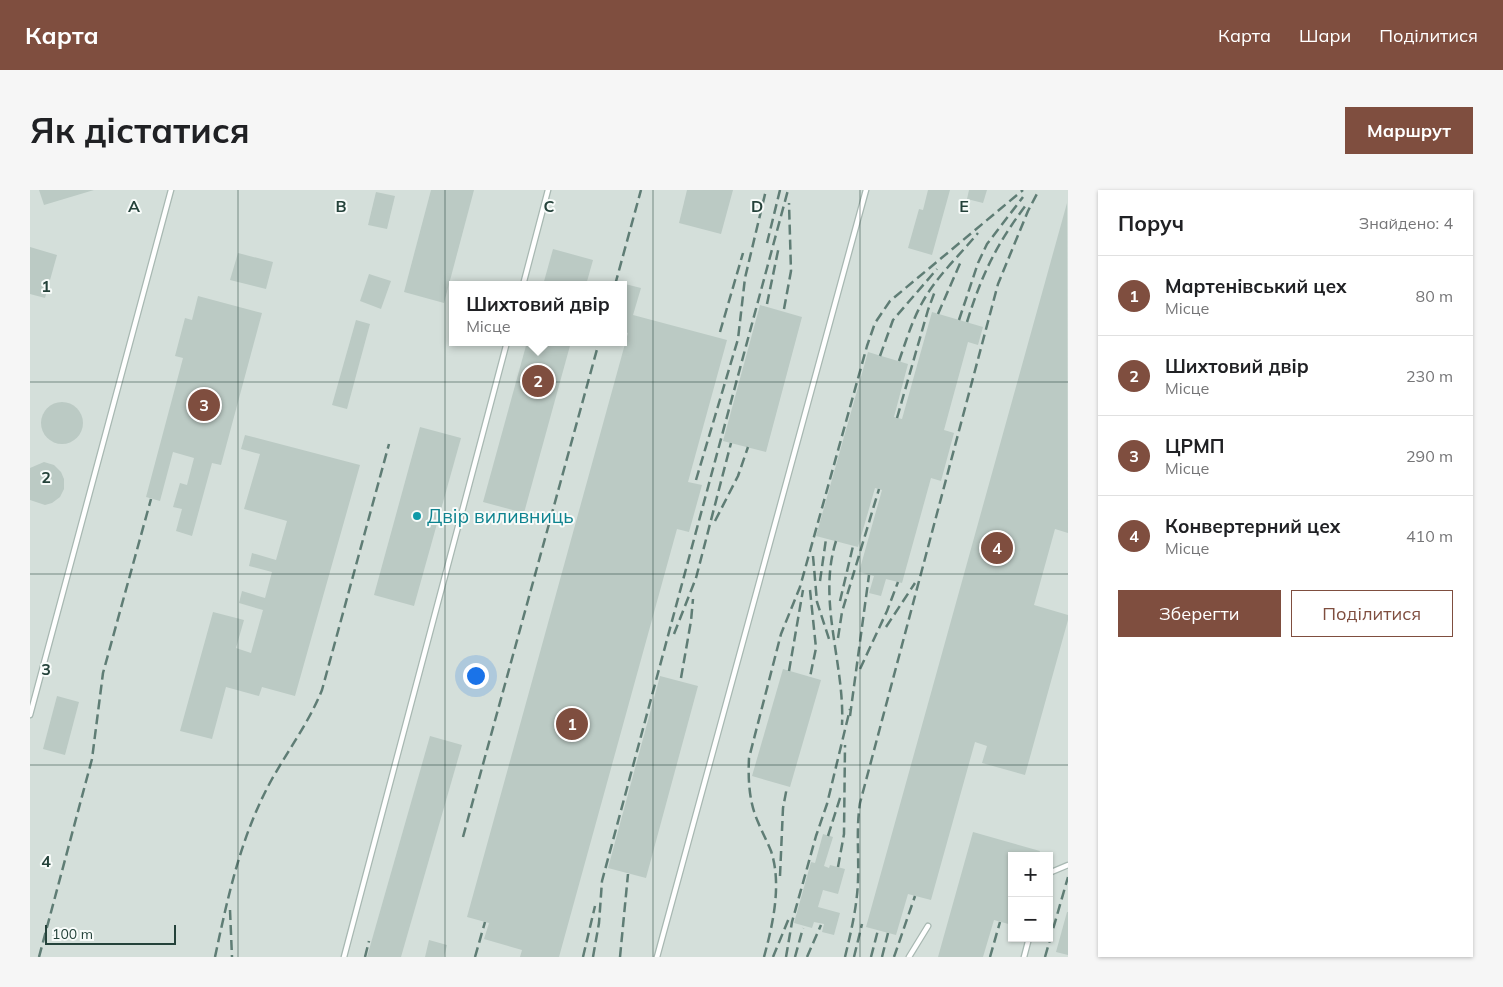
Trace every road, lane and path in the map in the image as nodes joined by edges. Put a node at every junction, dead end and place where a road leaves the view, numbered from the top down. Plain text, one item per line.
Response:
1 (171, 190) edge
2 (548, 190) edge
3 (866, 190) edge
4 (524, 281) edge
5 (506, 346) edge
6 (30, 715) edge
7 (1068, 864) edge
8 (1053, 871) edge
9 (928, 926) dead end
10 (1028, 942) edge
11 (344, 957) edge
12 (657, 957) edge
13 (909, 957) edge
14 (1024, 957) edge

1 - 6 lane
2 - 4 lane
3 - 12 lane
5 - 11 lane
7 - 8 lane
9 - 13 lane
10 - 14 lane

